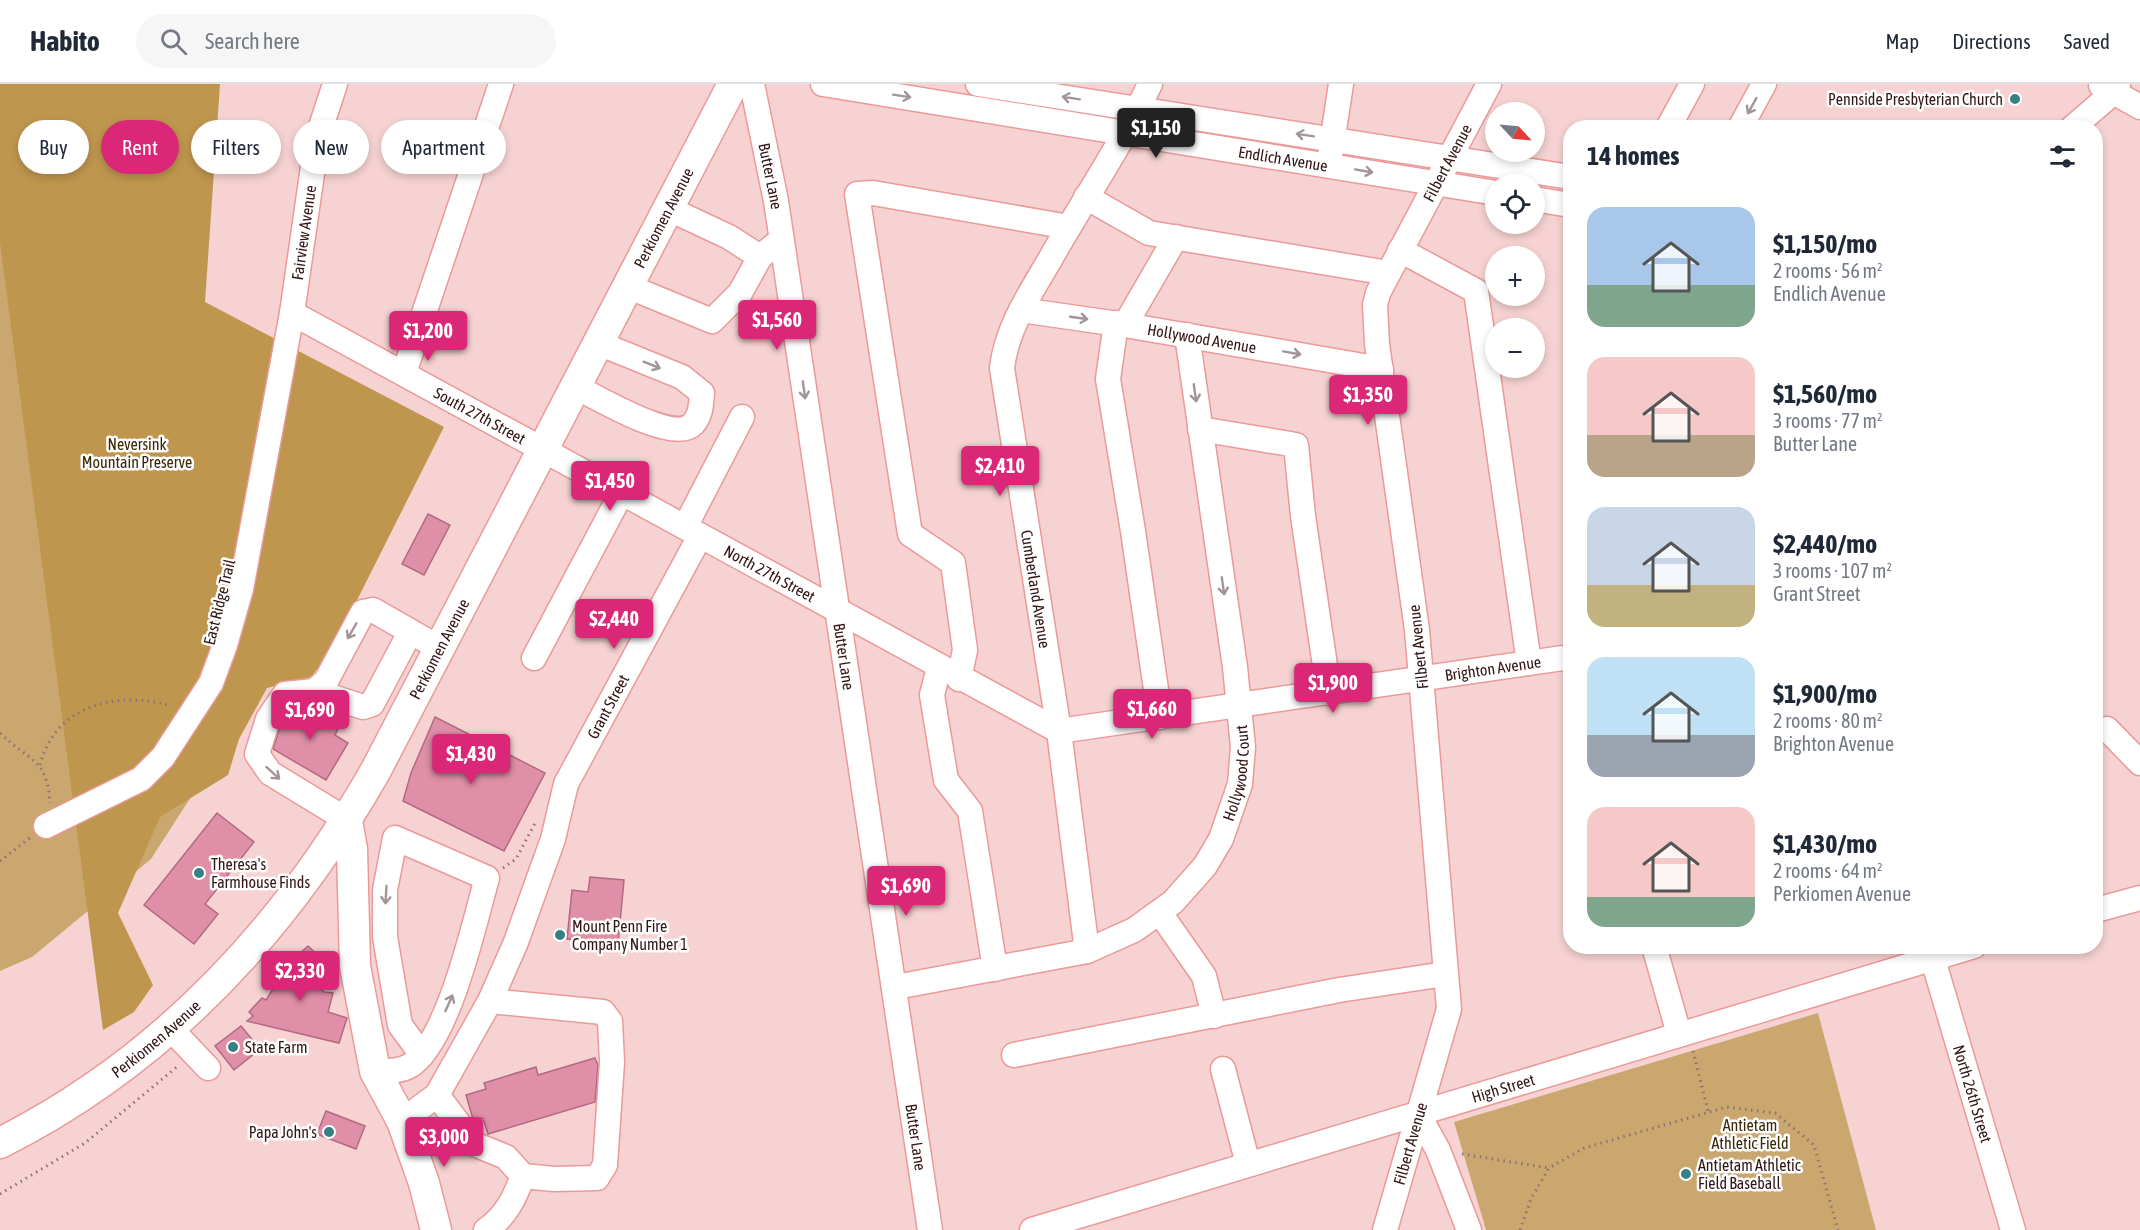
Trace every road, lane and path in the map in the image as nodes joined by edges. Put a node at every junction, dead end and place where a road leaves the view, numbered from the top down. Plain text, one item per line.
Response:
1 (335, 84) edge
2 (501, 84) edge
3 (733, 84) edge
4 (752, 84) edge
5 (823, 84) edge
6 (978, 84) edge
7 (1150, 84) edge
8 (1341, 84) edge
9 (1489, 84) edge
10 (1692, 84) edge
11 (1764, 84) edge
12 (2110, 87) edge
13 (941, 93) edge
14 (2140, 107) edge
15 (1138, 109) junction
16 (1672, 120) edge
17 (1744, 120) edge
18 (2079, 120) edge
19 (1127, 133) junction
20 (1332, 139) junction
21 (1449, 158) junction
22 (1328, 165) junction
23 (1563, 176) edge
24 (1435, 183) junction
25 (1485, 191) edge
26 (1086, 197) junction
27 (1545, 201) edge
28 (1563, 204) edge
29 (667, 208) junction
30 (1069, 227) junction
31 (1176, 237) junction
32 (781, 240) junction
33 (1400, 250) junction
34 (760, 257) junction
35 (1388, 273) junction
36 (627, 286) junction
37 (1021, 310) junction
38 (292, 314) junction
39 (1120, 324) junction
40 (1187, 335) junction
41 (598, 343) junction
42 (1382, 369) junction
43 (404, 373) junction
44 (576, 387) junction
45 (742, 417) dead end
46 (1200, 429) junction
47 (544, 449) junction
48 (621, 494) junction
49 (693, 532) junction
50 (836, 612) junction
51 (427, 640) junction
52 (534, 658) dead end
53 (1563, 658) edge
54 (1529, 663) junction
55 (949, 673) junction
56 (1422, 680) junction
57 (314, 691) junction
58 (1329, 693) junction
59 (174, 706) dead end
60 (1239, 707) junction
61 (1160, 717) junction
62 (2107, 729) dead end
63 (1059, 731) junction
64 (0, 733) edge
65 (2140, 763) edge
66 (536, 819) dead end
67 (347, 820) junction
68 (46, 826) dead end
69 (516, 859) dead end
70 (2140, 898) edge
71 (2103, 908) edge
72 (1160, 913) junction
73 (1088, 951) junction
74 (1657, 954) edge
75 (1928, 954) edge
76 (1931, 954) edge
77 (995, 969) junction
78 (1445, 974) junction
79 (896, 987) junction
80 (490, 1001) junction
81 (1214, 1016) junction
82 (170, 1028) junction
83 (1685, 1039) junction
84 (422, 1055) junction
85 (1014, 1055) dead end
86 (208, 1068) dead end
87 (1223, 1069) dead end
88 (375, 1071) junction
89 (171, 1073) dead end
90 (437, 1095) junction
91 (1708, 1111) junction
92 (1418, 1114) junction
93 (402, 1120) junction
94 (0, 1143) edge
95 (1438, 1150) junction
96 (1248, 1164) junction
97 (1549, 1168) junction
98 (523, 1176) junction
99 (0, 1194) edge
100 (436, 1230) edge
101 (486, 1230) edge
102 (930, 1230) edge
103 (1032, 1230) edge
104 (1385, 1230) edge
105 (1468, 1230) edge
106 (1520, 1230) edge
107 (1838, 1230) edge
108 (2013, 1230) edge

1 - 38 street, Fairview Avenue
2 - 43 street
3 - 29 main road, Perkiomen Avenue
4 - 32 street, Butter Lane
5 -> 13 street, Endlich Avenue
15 -> 6 street, Endlich Avenue
7 - 15 street, Cumberland Avenue
8 - 20 street
9 - 21 street, Filbert Avenue
10 - 16 street
11 -> 17 street
12 - 14 street
12 - 18 street
13 - 19 street, Endlich Avenue
15 - 19 street, Cumberland Avenue
20 -> 15 street, Endlich Avenue
19 - 22 street, Endlich Avenue
19 - 26 street, Cumberland Avenue
20 - 21 street, Endlich Avenue
20 - 22 street
21 - 23 street, Endlich Avenue
21 - 24 street, Filbert Avenue
22 -> 24 street, Endlich Avenue
24 - 25 street, Endlich Avenue
24 - 33 street, Filbert Avenue
26 - 30 street, Cumberland Avenue
26 - 31 street
27 - 28 street
29 - 34 street
29 - 36 main road, Perkiomen Avenue
30 - 37 street, Cumberland Avenue
30 - 55 street
31 - 35 street
31 - 39 street
32 - 34 street
32 -> 50 street, Butter Lane
33 - 35 street, Filbert Avenue
33 - 54 street
34 - 36 street
35 - 42 street, Filbert Avenue
36 - 41 main road, Perkiomen Avenue
37 -> 39 street, Hollywood Avenue
37 - 63 street, Cumberland Avenue
38 - 43 street, South 27th Street
38 - 68 street, Fairview Avenue
39 - 40 street, Hollywood Avenue
39 - 61 street
40 -> 42 street, Hollywood Avenue
40 -> 46 street, Hollywood Court
41 - 44 main road, Perkiomen Avenue
41 -> 44 street
42 - 56 street, Filbert Avenue
43 - 47 street, South 27th Street
44 - 47 main road, Perkiomen Avenue
45 - 49 street, Grant Street
46 - 58 street
46 -> 60 street, Hollywood Court
47 - 48 street, North 27th Street
47 - 51 main road, Perkiomen Avenue
48 - 49 street, North 27th Street
48 - 52 street
49 - 50 street, North 27th Street
49 - 80 street, Grant Street
50 - 55 street, North 27th Street
50 - 79 street, Butter Lane
51 - 57 street
51 -> 57 street
51 - 67 main road, Perkiomen Avenue
53 - 54 street, Brighton Avenue
54 - 56 street, Brighton Avenue
55 - 63 street, North 27th Street
55 - 77 street
56 - 58 street, Brighton Avenue
56 - 78 street, Filbert Avenue
57 -> 67 street
58 - 60 street, Brighton Avenue
59 - 64 path
60 - 61 street, Brighton Avenue
60 - 72 street, Hollywood Court
61 - 63 street, Brighton Avenue
62 - 65 street
63 - 73 street, Cumberland Avenue
66 - 69 path
67 - 82 main road, Perkiomen Avenue
67 - 88 main road
70 - 71 street
72 - 73 street, Hollywood Court
72 - 81 street
73 - 77 street, Hollywood Court
74 - 83 street
75 - 83 street, High Street
76 - 108 street, North 26th Street
77 - 79 street, Hollywood Court
78 - 81 street
78 - 92 street, Filbert Avenue
79 - 102 street, Butter Lane
80 - 90 street
80 - 98 street
81 - 85 street
82 - 86 street
82 - 94 main road, Perkiomen Avenue
83 - 91 path
83 - 92 street, High Street
84 -> 84 street
84 - 88 street
87 - 96 street
88 - 93 main road
89 - 99 path
90 - 93 street
90 - 98 street
91 - 97 path
91 - 107 path
92 - 95 street
92 - 96 street, High Street
92 - 104 street, Filbert Avenue
93 - 100 main road
95 - 97 path
95 - 105 street
96 - 103 street, High Street
97 - 106 path
98 - 101 street

